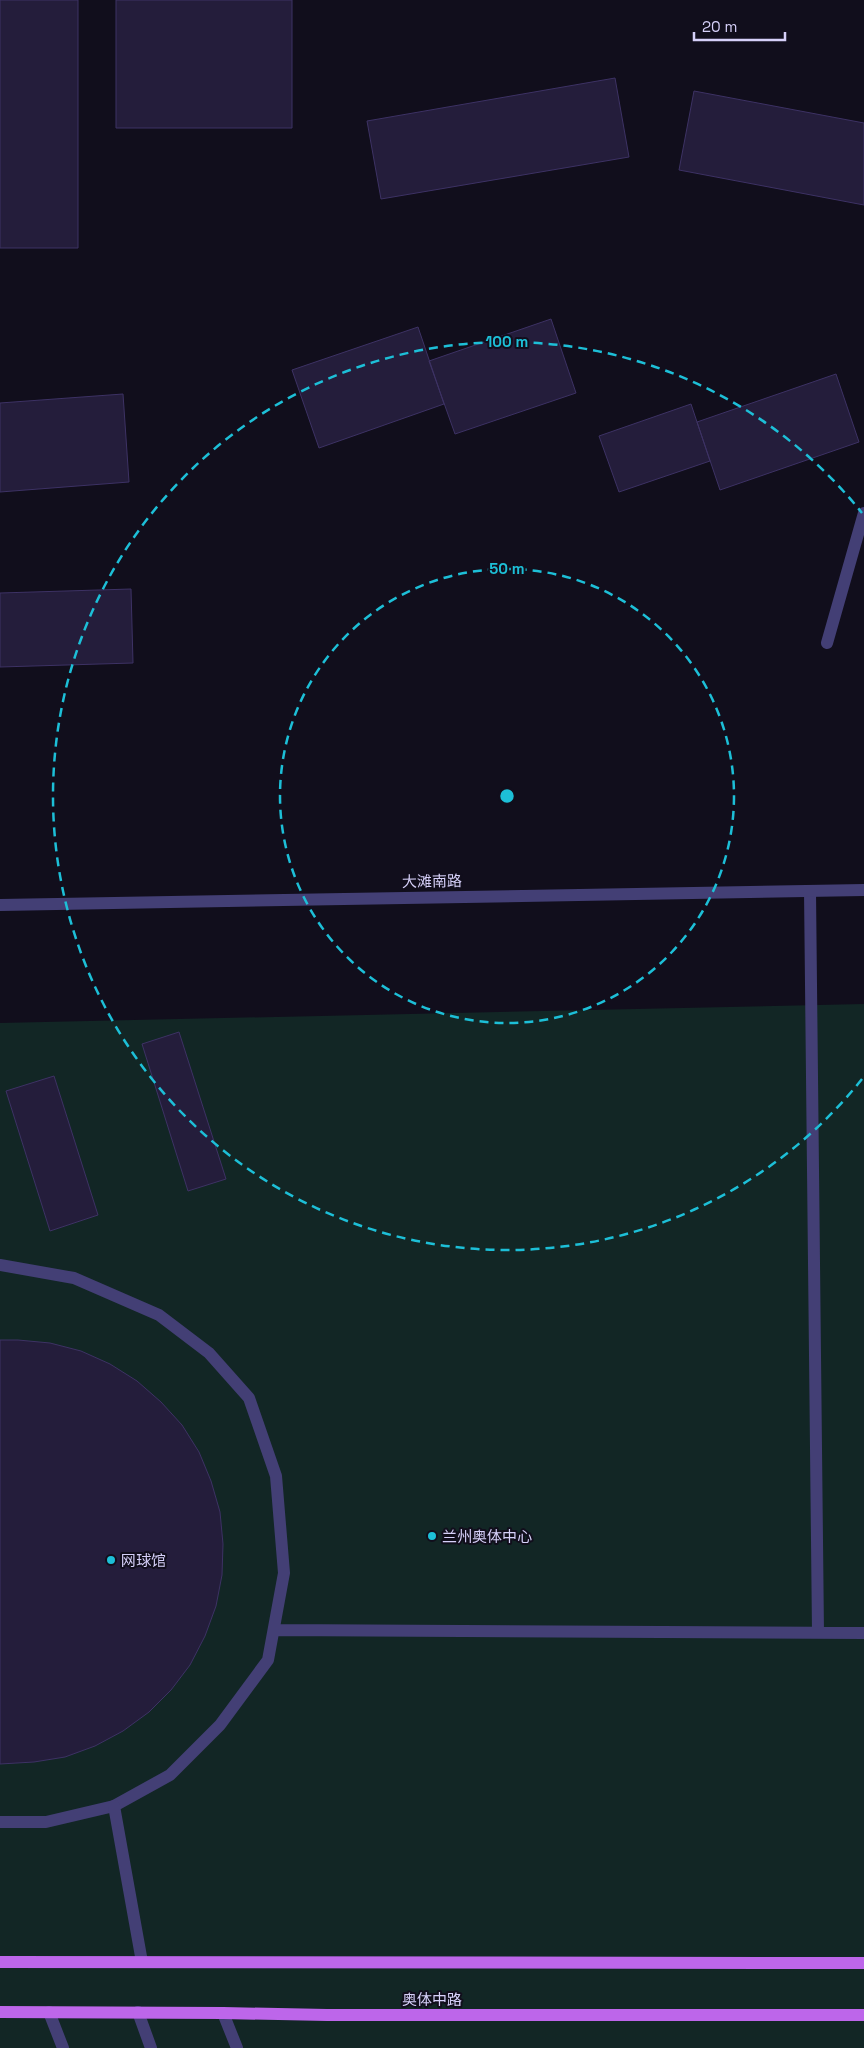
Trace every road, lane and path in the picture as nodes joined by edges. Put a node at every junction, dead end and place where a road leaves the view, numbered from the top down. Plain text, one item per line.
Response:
1 (864, 513) edge
2 (827, 643) dead end
3 (864, 890) edge
4 (810, 891) junction
5 (0, 906) edge
6 (1, 1265) edge
7 (274, 1630) junction
8 (818, 1633) junction
9 (864, 1633) edge
10 (114, 1806) junction
11 (0, 1822) edge
12 (0, 1962) edge
13 (142, 1962) junction
14 (864, 1963) edge
15 (0, 2012) edge
16 (49, 2012) junction
17 (138, 2012) junction
18 (223, 2013) junction
19 (864, 2015) edge
20 (63, 2048) edge
21 (151, 2048) edge
22 (237, 2048) edge

1 - 2 street
3 - 4 street, 大滩南路
4 - 5 street, 大滩南路
4 - 8 street
6 - 7 street
7 - 8 street
7 - 10 street
8 - 9 street
10 - 11 street
10 - 13 street
12 - 13 main road
13 - 14 main road
15 - 16 main road, 奥体中路
16 - 17 main road, 奥体中路
16 - 20 street
17 - 18 main road, 奥体中路
17 - 21 street
18 - 19 main road, 奥体中路
18 - 22 street

